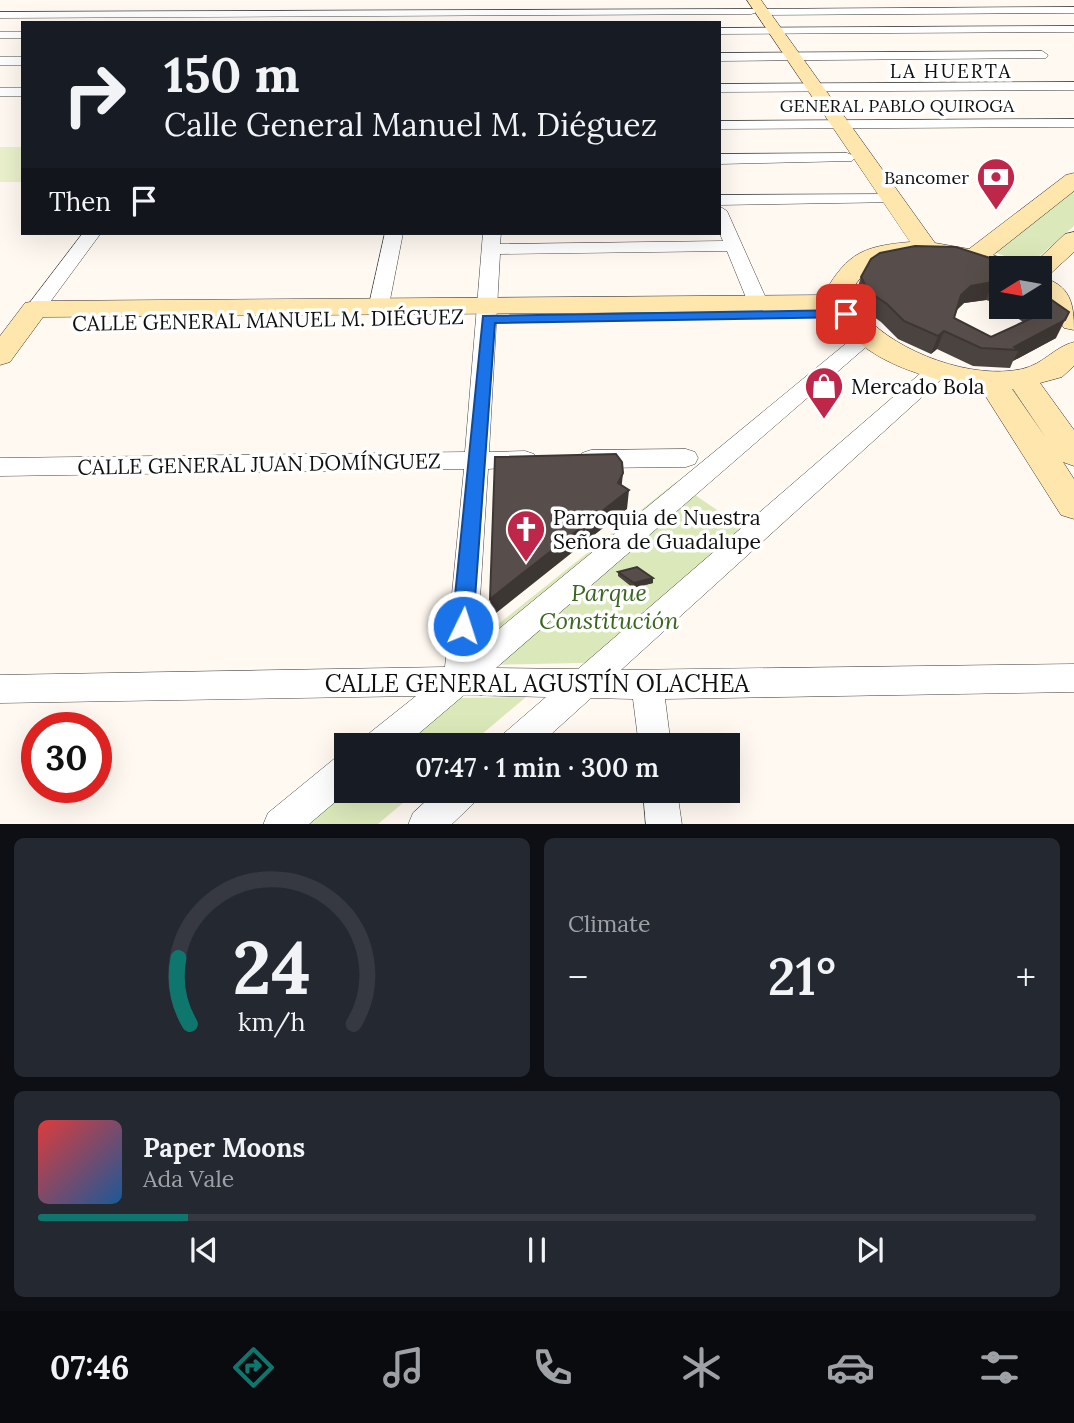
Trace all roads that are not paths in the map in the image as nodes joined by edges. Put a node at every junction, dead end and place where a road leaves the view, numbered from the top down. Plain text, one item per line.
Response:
1 (263, 0) edge
2 (502, 0) edge
3 (887, 0) edge
4 (1027, 0) edge
5 (1041, 10) junction
6 (1074, 10) edge
7 (898, 11) junction
8 (759, 14) edge
9 (0, 15) edge
10 (250, 18) edge
11 (501, 18) edge
12 (918, 29) junction
13 (721, 30) edge
14 (1072, 30) edge
15 (0, 35) edge
16 (21, 35) edge
17 (1016, 36) dead end
18 (721, 57) edge
19 (787, 57) junction
20 (0, 61) edge
21 (21, 61) edge
22 (1050, 62) junction
23 (1074, 84) edge
24 (721, 88) edge
25 (808, 88) junction
26 (0, 92) edge
27 (21, 92) edge
28 (1074, 123) edge
29 (721, 125) edge
30 (833, 125) junction
31 (847, 158) junction
32 (721, 159) edge
33 (1074, 180) edge
34 (883, 199) junction
35 (721, 200) edge
36 (721, 216) edge
37 (91, 235) edge
38 (394, 235) edge
39 (1074, 239) edge
40 (492, 241) edge
41 (732, 246) junction
42 (918, 249) junction
43 (975, 257) junction
44 (1052, 259) edge
45 (989, 262) edge
46 (379, 305) junction
47 (759, 305) junction
48 (844, 309) junction
49 (489, 312) junction
50 (30, 316) junction
51 (867, 336) junction
52 (1074, 351) edge
53 (0, 356) edge
54 (937, 370) junction
55 (1006, 379) junction
56 (1063, 456) edge
57 (686, 458) dead end
58 (475, 461) junction
59 (0, 467) edge
60 (1074, 506) edge
61 (1074, 678) edge
62 (458, 681) junction
63 (584, 683) junction
64 (647, 685) junction
65 (0, 689) edge
66 (395, 733) edge
67 (528, 733) edge
68 (653, 733) edge
69 (334, 781) edge
70 (449, 803) edge
71 (661, 803) edge
72 (280, 824) edge
73 (425, 824) edge
74 (664, 824) edge

1 - 10 street
2 - 11 street
3 - 7 street
4 - 5 street
5 - 6 street
5 - 7 street
5 - 14 street
7 - 8 street
7 - 12 street
8 - 11 street
8 - 12 street
8 - 13 street
8 - 19 street
9 - 10 street
10 - 11 street
12 - 14 street
15 - 16 street
17 - 22 street
18 - 19 street
19 - 22 street
19 - 25 street
20 - 21 street
22 - 23 street
23 - 25 street
24 - 25 street
25 - 30 street
26 - 27 street
28 - 30 street, GENERAL PABLO QUIROGA
29 - 30 street, GENERAL PABLO QUIROGA
30 - 31 street
30 - 34 street
31 - 32 street
31 - 34 street
33 - 43 street
34 - 35 street
34 - 42 street
36 - 41 street
37 - 50 street
38 - 46 street
39 - 44 street
40 - 41 street
40 - 49 street
41 - 47 street
42 - 43 street
42 - 48 street
43 - 45 street
46 - 49 street, CALLE GENERAL MANUEL M. DIÉGUEZ
46 - 50 street, CALLE GENERAL MANUEL M. DIÉGUEZ
47 - 48 street, CALLE GENERAL MANUEL M. DIÉGUEZ
47 - 49 street, CALLE GENERAL MANUEL M. DIÉGUEZ
48 - 49 street, CALLE GENERAL MANUEL M. DIÉGUEZ
48 - 51 street
49 - 50 street, CALLE GENERAL MANUEL M. DIÉGUEZ
49 - 58 street
50 - 53 street
51 - 54 street
51 - 62 street
52 - 55 street
54 - 55 street
54 - 63 street
55 - 56 street
56 - 60 street
57 - 58 street, CALLE GENERAL JUAN DOMÍNGUEZ
58 - 59 street, CALLE GENERAL JUAN DOMÍNGUEZ
58 - 62 street
61 - 64 street, CALLE GENERAL AGUSTÍN OLACHEA
62 - 63 street, CALLE GENERAL AGUSTÍN OLACHEA
62 - 65 street, CALLE GENERAL AGUSTÍN OLACHEA
62 - 66 street
63 - 64 street, CALLE GENERAL AGUSTÍN OLACHEA
63 - 67 street
64 - 68 street
69 - 72 street
70 - 73 street
71 - 74 street

